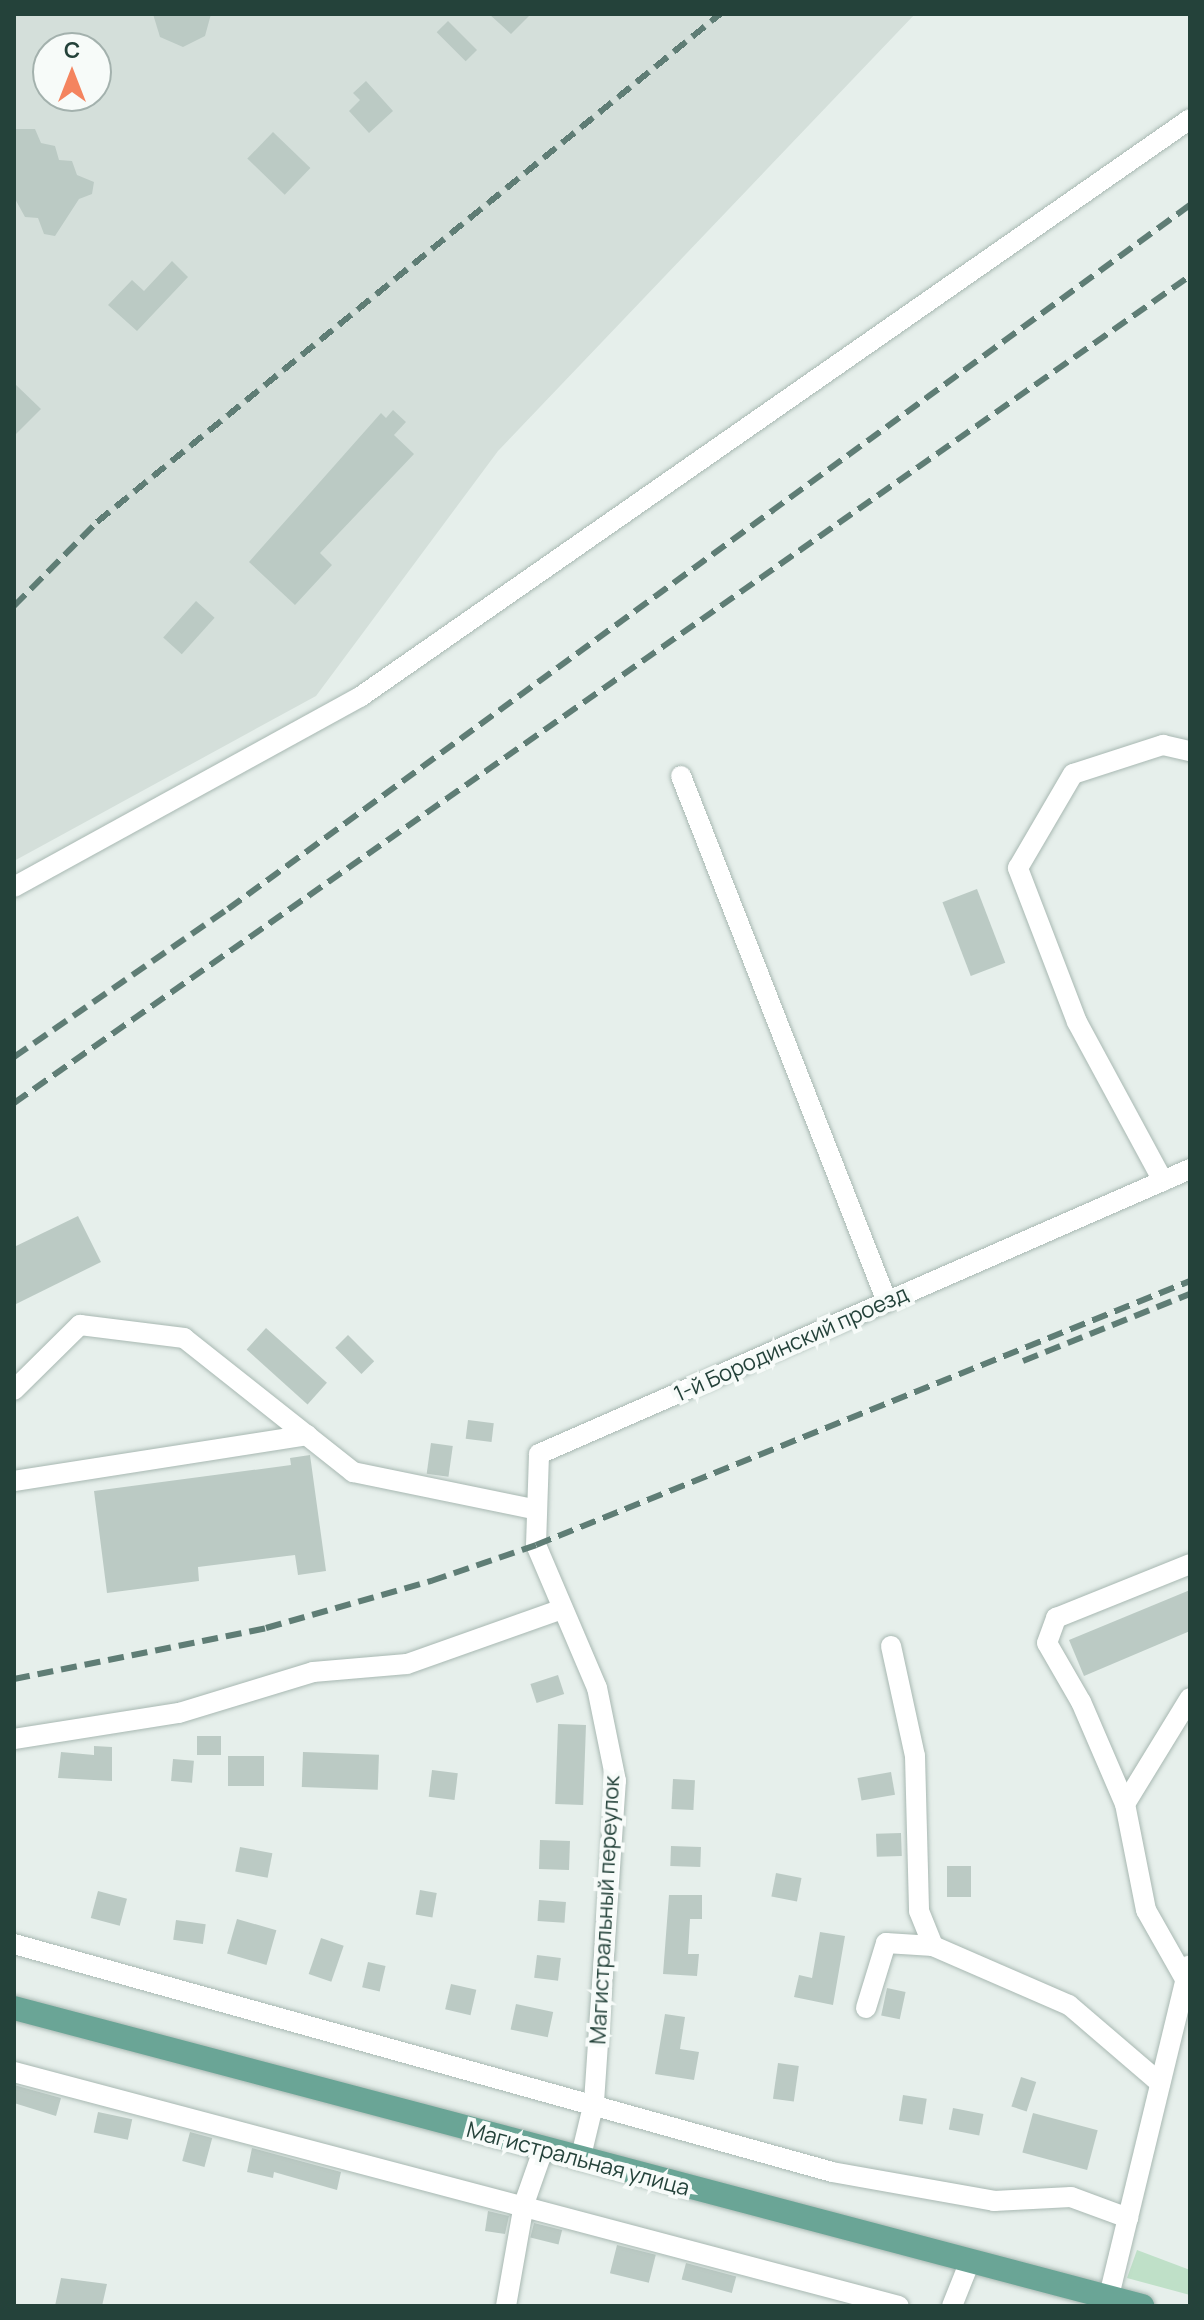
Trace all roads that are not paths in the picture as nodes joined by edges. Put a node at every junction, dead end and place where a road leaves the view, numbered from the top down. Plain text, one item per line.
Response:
1 (1190, 119) edge
2 (1190, 751) edge
3 (681, 776) dead end
4 (14, 887) edge
5 (1190, 1169) edge
6 (1163, 1181) junction
7 (887, 1302) junction
8 (14, 1390) edge
9 (307, 1435) junction
10 (14, 1481) edge
11 (534, 1509) junction
12 (1190, 1564) edge
13 (562, 1609) junction
14 (891, 1646) dead end
15 (1190, 1698) edge
16 (14, 1739) edge
17 (1125, 1804) junction
18 (14, 1944) edge
19 (933, 1946) junction
20 (1187, 1971) edge
21 (14, 2008) edge
22 (866, 2008) dead end
23 (14, 2072) edge
24 (1160, 2083) junction
25 (594, 2102) junction
26 (543, 2150) junction
27 (580, 2160) junction
28 (524, 2204) junction
29 (1128, 2218) junction
30 (970, 2261) junction
31 (1096, 2298) edge
32 (506, 2306) edge
33 (899, 2306) edge
34 (952, 2306) edge
35 (1142, 2306) edge

1 - 4 street
2 - 6 street
3 - 7 street
5 - 6 street, 1-й Бородинский проезд
6 - 7 street, 1-й Бородинский проезд
7 - 11 street, 1-й Бородинский проезд
8 - 9 street
9 - 10 street
9 - 11 street
11 - 13 street, 1-й Бородинский проезд
12 - 17 street
13 - 16 street
13 - 25 street, Магистральный переулок
14 - 19 street
15 - 17 street
17 - 20 street
18 - 25 street
19 - 22 street
19 - 24 street
20 - 24 street
21 - 26 main road, Магистральная улица
23 - 28 street
24 - 29 street
25 - 27 street, Магистральный переулок
25 - 29 street
26 - 27 main road, Магистральная улица
26 - 28 street
27 - 30 main road, Магистральная улица
28 - 32 street
28 - 33 street
29 - 31 street
30 - 31 main road, Магистральная улица
30 - 34 street
31 - 35 main road, Магистральная улица

